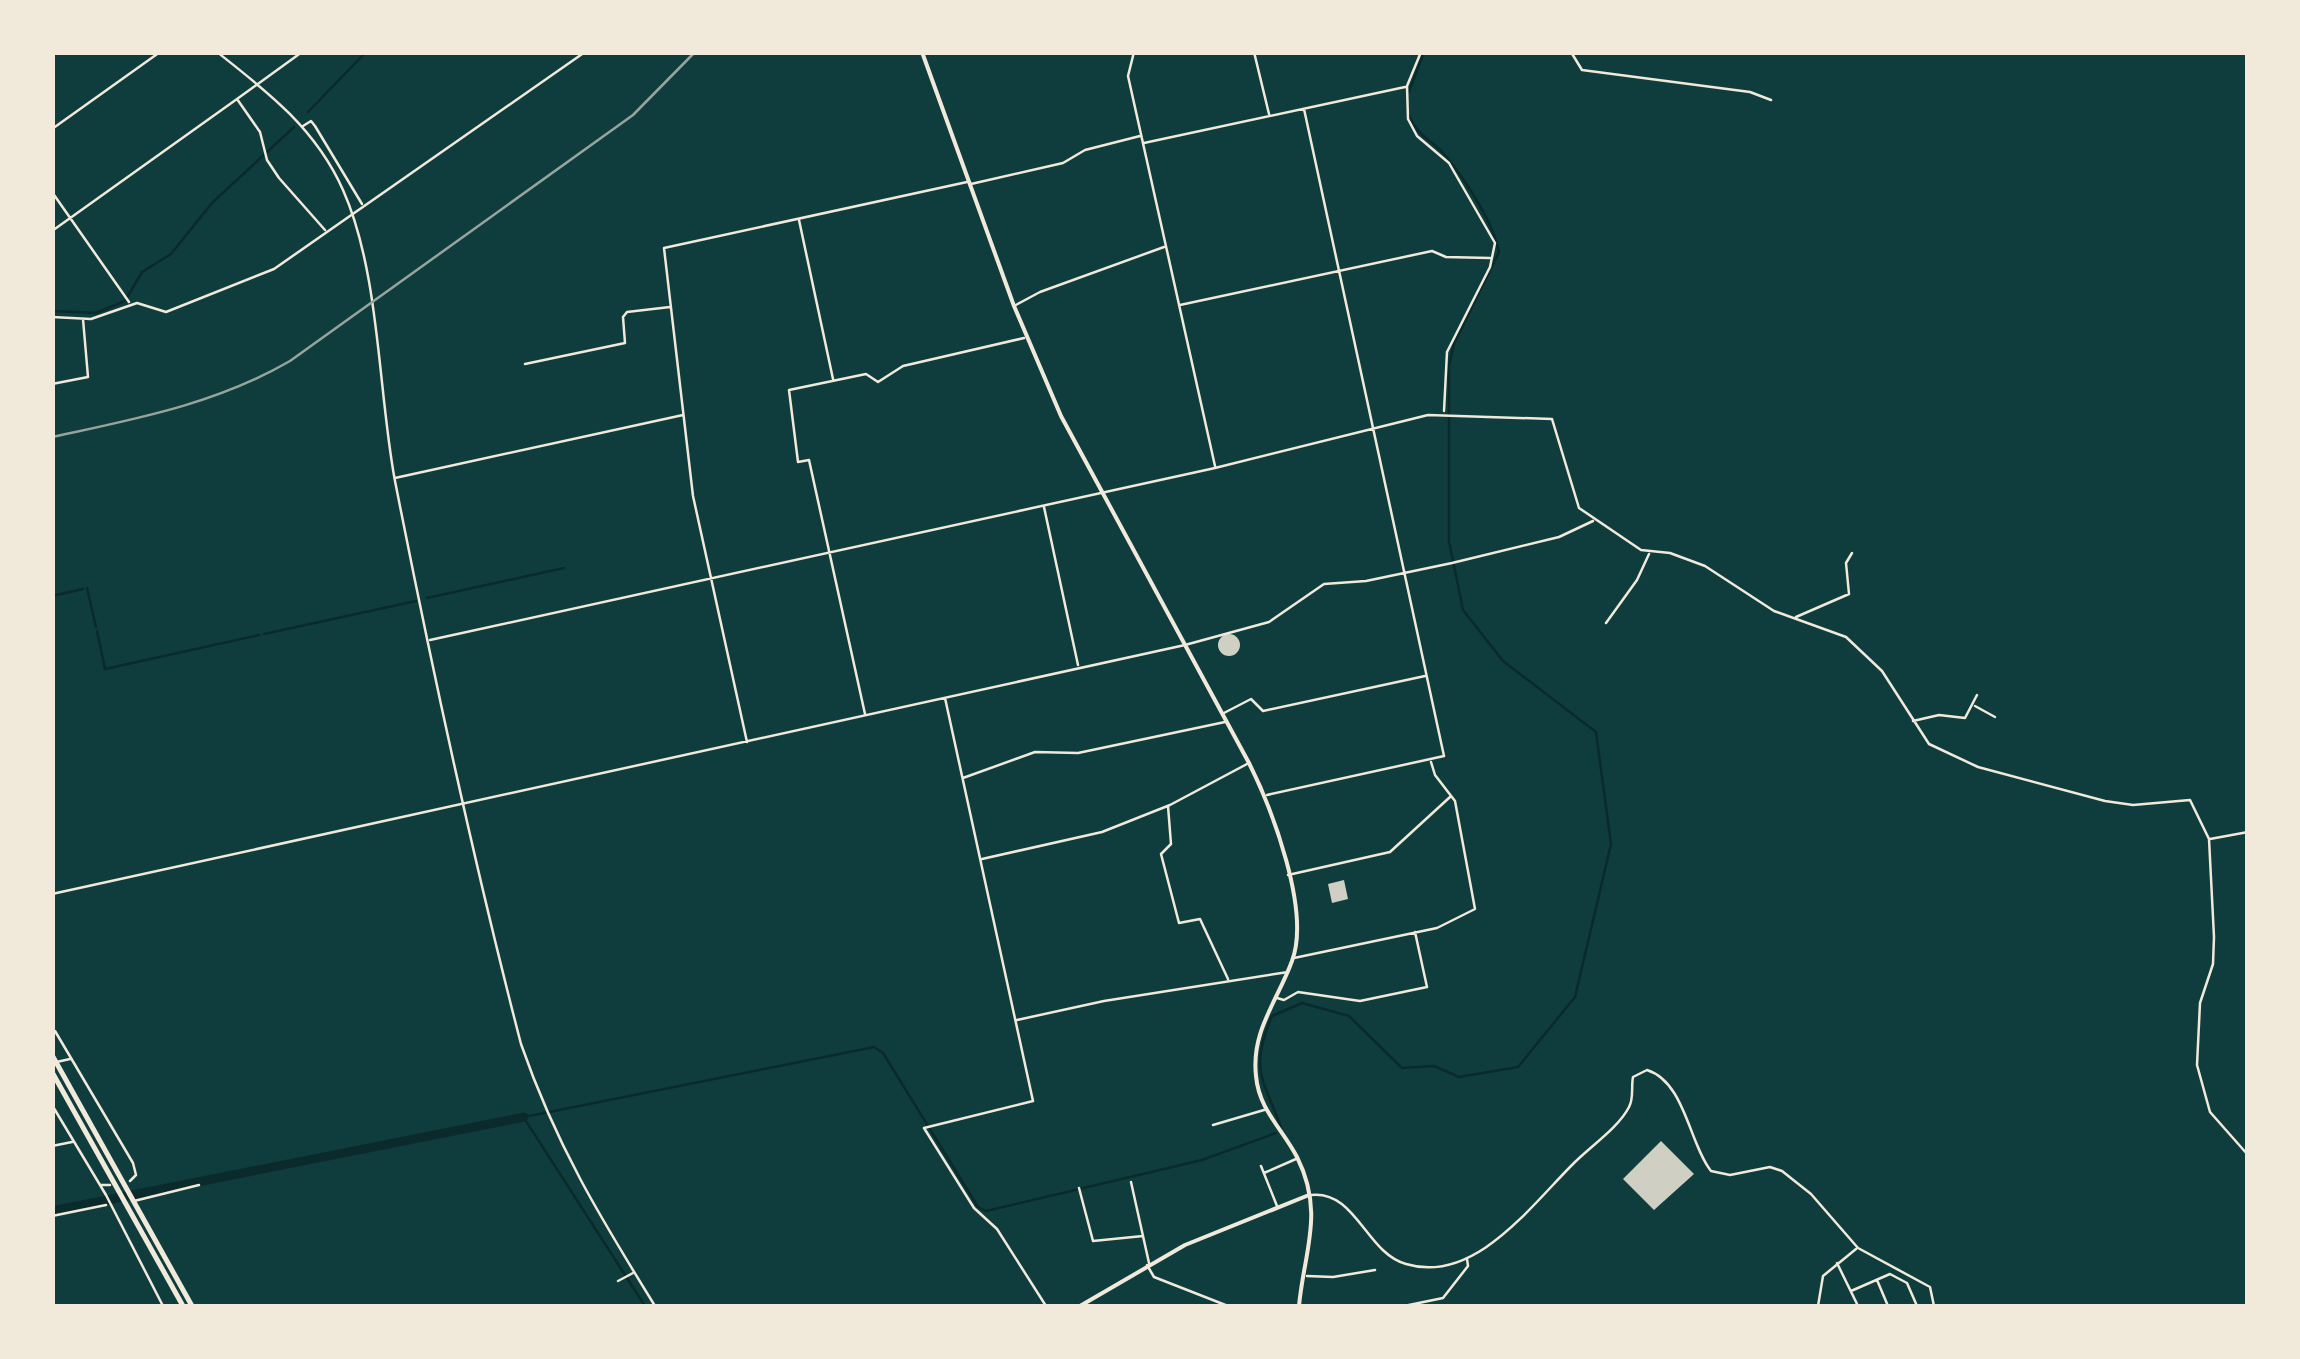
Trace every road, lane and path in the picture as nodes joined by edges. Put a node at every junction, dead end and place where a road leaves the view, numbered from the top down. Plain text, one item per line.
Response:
1 (160, 52) edge
2 (217, 52) edge
3 (302, 52) edge
4 (585, 52) edge
5 (922, 52) edge
6 (1134, 52) edge
7 (1254, 52) edge
8 (1420, 52) edge
9 (1571, 52) edge
10 (260, 83) junction
11 (1407, 86) junction
12 (237, 99) junction
13 (1770, 100) dead end
14 (1304, 109) junction
15 (1270, 116) junction
16 (303, 126) junction
17 (52, 130) edge
18 (1142, 135) junction
19 (1144, 144) junction
20 (969, 183) junction
21 (52, 192) edge
22 (364, 205) junction
23 (71, 218) junction
24 (799, 219) junction
25 (52, 231) edge
26 (326, 231) junction
27 (1166, 246) junction
28 (1493, 259) junction
29 (1336, 272) junction
30 (128, 301) junction
31 (671, 306) junction
32 (1014, 306) junction
33 (1179, 306) junction
34 (52, 316) edge
35 (83, 318) junction
36 (1027, 338) junction
37 (524, 364) dead end
38 (833, 381) junction
39 (52, 384) edge
40 (1447, 413) junction
41 (684, 415) junction
42 (1372, 432) junction
43 (1215, 468) junction
44 (395, 478) junction
45 (1101, 491) junction
46 (1043, 506) junction
47 (1595, 520) junction
48 (829, 551) junction
49 (1650, 552) junction
50 (1852, 552) dead end
51 (1402, 571) junction
52 (712, 578) junction
53 (1794, 618) junction
54 (1606, 623) dead end
55 (430, 640) junction
56 (1184, 645) junction
57 (1078, 668) junction
58 (1426, 676) junction
59 (1978, 695) dead end
60 (944, 698) junction
61 (1972, 704) junction
62 (1222, 714) junction
63 (866, 715) junction
64 (1995, 717) dead end
65 (1226, 722) junction
66 (1912, 722) junction
67 (747, 742) junction
68 (1431, 760) junction
69 (1248, 763) junction
70 (963, 778) junction
71 (1266, 796) junction
72 (1451, 796) junction
73 (466, 803) junction
74 (1168, 806) junction
75 (2248, 832) edge
76 (2208, 839) junction
77 (980, 859) junction
78 (1288, 876) junction
79 (52, 894) edge
80 (1415, 932) junction
81 (1294, 958) junction
82 (1288, 972) junction
83 (1229, 980) junction
84 (1276, 997) junction
85 (1015, 1020) junction
86 (55, 1031) dead end
87 (53, 1059) edge
88 (72, 1059) junction
89 (53, 1072) edge
90 (52, 1104) edge
91 (1264, 1110) junction
92 (1214, 1125) dead end
93 (73, 1141) junction
94 (52, 1146) edge
95 (2248, 1155) edge
96 (1298, 1158) junction
97 (1261, 1166) dead end
98 (1264, 1173) junction
99 (1131, 1182) dead end
100 (128, 1183) junction
101 (199, 1185) dead end
102 (100, 1186) junction
103 (113, 1186) junction
104 (1079, 1190) dead end
105 (1310, 1195) junction
106 (110, 1206) junction
107 (1278, 1207) junction
108 (52, 1216) edge
109 (1143, 1236) junction
110 (1858, 1248) junction
111 (1467, 1258) junction
112 (1837, 1263) junction
113 (1148, 1264) junction
114 (1374, 1270) dead end
115 (634, 1272) junction
116 (1305, 1276) junction
117 (1876, 1280) junction
118 (618, 1281) dead end
119 (1851, 1291) junction
120 (163, 1306) edge
121 (183, 1306) edge
122 (192, 1306) edge
123 (655, 1306) edge
124 (1046, 1306) edge
125 (1080, 1306) edge
126 (1228, 1306) edge
127 (1299, 1306) edge
128 (1404, 1306) edge
129 (1818, 1306) edge
130 (1858, 1306) edge
131 (1888, 1306) edge
132 (1917, 1306) edge
133 (1934, 1306) edge

1 - 17 street
2 - 10 street
3 - 10 street
4 - 22 street
5 - 20 main road
6 - 18 street
7 - 15 street
8 - 11 street
9 - 13 street
10 - 12 street
10 - 16 street
11 - 14 street
11 - 28 street
12 - 23 street
12 - 26 street
14 - 15 street
14 - 29 street
15 - 19 street
16 - 22 street
16 - 44 street
18 - 19 street
18 - 20 street
19 - 27 street
20 - 24 street
20 - 32 main road
21 - 23 street
22 - 26 street
23 - 25 street
23 - 30 street
24 - 31 street
24 - 38 street
26 - 30 street
27 - 32 street
27 - 33 street
28 - 29 street
28 - 40 street
29 - 33 street
29 - 42 street
30 - 35 street
31 - 37 street
31 - 41 street
32 - 36 main road
33 - 43 street
34 - 35 street
35 - 39 street
36 - 38 street
36 - 45 main road
38 - 48 street
40 - 42 street
40 - 47 street
41 - 44 street
41 - 52 street
42 - 43 street
42 - 51 street
43 - 45 street
44 - 55 street
45 - 46 street
45 - 56 main road
46 - 48 street
46 - 57 street
47 - 49 street
47 - 51 street
48 - 52 street
48 - 63 street
49 - 53 street
49 - 54 street
50 - 53 street
51 - 56 street
51 - 58 street
52 - 55 street
52 - 67 street
53 - 66 street
55 - 73 street
56 - 57 street
56 - 62 main road
57 - 60 street
58 - 62 street
58 - 68 street
59 - 61 street
60 - 63 street
60 - 70 street
61 - 64 street
61 - 66 street
62 - 65 main road
63 - 67 street
65 - 69 main road
65 - 70 street
66 - 76 street
67 - 73 street
68 - 71 street
68 - 72 street
69 - 71 main road
69 - 74 street
70 - 77 street
71 - 78 main road
72 - 78 street
72 - 80 street
73 - 79 street
73 - 115 street
74 - 77 street
74 - 83 street
75 - 76 street
76 - 95 street
77 - 85 street
78 - 81 main road
80 - 81 street
80 - 84 street
81 - 82 main road
82 - 83 street
82 - 84 main road
83 - 85 street
84 - 91 main road
85 - 124 street
86 - 88 street
87 - 88 street
87 - 100 highway
88 - 100 street
89 - 103 highway
90 - 93 street
91 - 92 street
91 - 96 main road
93 - 94 street
93 - 102 street
96 - 98 street
96 - 105 main road
97 - 98 street
98 - 107 street
99 - 109 street
100 - 122 highway
101 - 106 street
102 - 103 street
102 - 106 street
103 - 121 highway
104 - 109 street
105 - 107 main road
105 - 111 street
105 - 116 main road
106 - 108 street
106 - 120 street
107 - 113 main road
109 - 113 street
110 - 111 street
110 - 112 street
110 - 133 street
111 - 128 street
112 - 119 street
112 - 129 street
113 - 125 main road
113 - 126 street
114 - 116 street
115 - 118 street
115 - 123 street
116 - 127 main road
117 - 119 street
117 - 131 street
117 - 132 street
119 - 130 street

